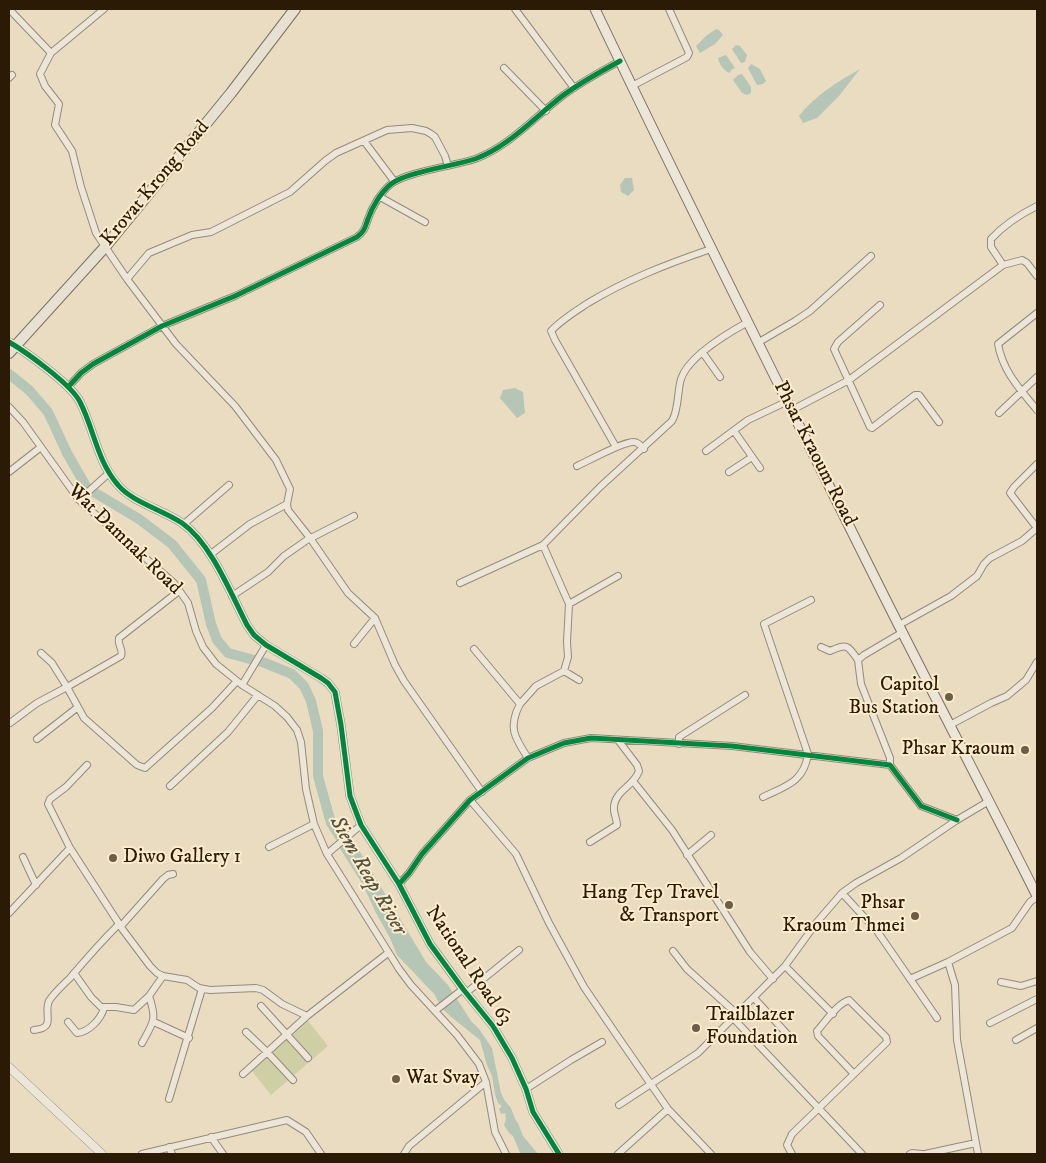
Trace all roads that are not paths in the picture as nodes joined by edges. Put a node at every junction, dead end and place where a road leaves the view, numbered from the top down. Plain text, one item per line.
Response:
1 (9, 9) edge
2 (104, 9) edge
3 (295, 9) edge
4 (515, 9) edge
5 (595, 9) edge
6 (669, 9) edge
7 (51, 53) junction
8 (620, 61) junction
9 (504, 68) dead end
10 (632, 86) junction
11 (574, 88) junction
12 (546, 111) junction
13 (364, 141) junction
14 (448, 166) junction
15 (394, 181) junction
16 (380, 197) junction
17 (1037, 206) edge
18 (424, 222) dead end
19 (105, 247) junction
20 (711, 249) junction
21 (871, 256) dead end
22 (1003, 265) junction
23 (1037, 276) edge
24 (127, 279) junction
25 (880, 305) dead end
26 (1037, 313) edge
27 (748, 322) junction
28 (162, 326) junction
29 (758, 342) junction
30 (11, 347) edge
31 (703, 353) junction
32 (720, 377) dead end
33 (1037, 377) edge
34 (849, 380) junction
35 (69, 386) junction
36 (1023, 392) junction
37 (790, 405) junction
38 (9, 407) edge
39 (1037, 410) edge
40 (998, 413) dead end
41 (939, 422) dead end
42 (734, 431) junction
43 (41, 447) junction
44 (616, 447) junction
45 (644, 449) junction
46 (706, 451) dead end
47 (752, 457) junction
48 (1037, 464) edge
49 (576, 466) dead end
50 (760, 468) dead end
51 (9, 472) edge
52 (729, 472) dead end
53 (109, 474) junction
54 (229, 485) dead end
55 (81, 499) junction
56 (287, 504) junction
57 (354, 516) dead end
58 (184, 524) junction
59 (1037, 528) edge
60 (310, 538) junction
61 (543, 545) junction
62 (211, 554) junction
63 (618, 576) dead end
64 (460, 584) dead end
65 (179, 590) junction
66 (232, 596) junction
67 (811, 600) dead end
68 (569, 604) junction
69 (375, 618) junction
70 (901, 628) junction
71 (354, 644) dead end
72 (266, 645) junction
73 (822, 647) dead end
74 (474, 649) dead end
75 (41, 653) dead end
76 (858, 660) junction
77 (1037, 662) edge
78 (564, 671) junction
79 (579, 680) dead end
80 (240, 683) junction
81 (67, 686) junction
82 (258, 695) junction
83 (746, 695) dead end
84 (520, 704) junction
85 (78, 707) junction
86 (10, 724) edge
87 (950, 725) junction
88 (37, 739) dead end
89 (618, 740) junction
90 (679, 744) junction
91 (808, 754) junction
92 (528, 758) junction
93 (87, 765) dead end
94 (890, 765) junction
95 (633, 782) junction
96 (170, 786) dead end
97 (482, 792) junction
98 (763, 797) dead end
99 (470, 800) junction
100 (990, 801) junction
101 (956, 820) junction
102 (314, 824) junction
103 (358, 827) junction
104 (711, 836) dead end
105 (590, 842) dead end
106 (269, 847) dead end
107 (70, 848) junction
108 (328, 852) junction
109 (687, 855) junction
110 (23, 857) dead end
111 (173, 874) dead end
112 (36, 884) junction
113 (399, 884) junction
114 (842, 893) junction
115 (1037, 897) edge
116 (9, 913) edge
117 (120, 925) junction
118 (519, 950) dead end
119 (673, 951) dead end
120 (388, 954) junction
121 (948, 962) junction
122 (786, 966) junction
123 (74, 973) junction
124 (163, 976) junction
125 (773, 979) junction
126 (910, 979) junction
127 (1037, 981) edge
128 (1001, 982) dead end
129 (202, 989) junction
130 (462, 992) junction
131 (150, 996) junction
132 (754, 998) junction
133 (1037, 999) edge
134 (261, 1006) dead end
135 (104, 1008) junction
136 (436, 1010) junction
137 (833, 1014) junction
138 (307, 1016) junction
139 (735, 1016) junction
140 (937, 1018) dead end
141 (68, 1022) dead end
142 (154, 1022) junction
143 (990, 1023) dead end
144 (1037, 1028) edge
145 (34, 1030) dead end
146 (246, 1032) dead end
147 (286, 1034) junction
148 (788, 1035) dead end
149 (189, 1038) junction
150 (1016, 1040) dead end
151 (602, 1042) dead end
152 (142, 1043) dead end
153 (268, 1052) junction
154 (308, 1058) dead end
155 (9, 1067) edge
156 (244, 1074) dead end
157 (854, 1074) junction
158 (293, 1080) dead end
159 (486, 1082) junction
160 (651, 1085) junction
161 (526, 1089) junction
162 (169, 1099) dead end
163 (619, 1105) dead end
164 (668, 1109) junction
165 (818, 1109) junction
166 (210, 1137) junction
167 (976, 1143) junction
168 (169, 1147) junction
169 (556, 1153) edge
170 (102, 1154) edge
171 (142, 1154) edge
172 (172, 1154) edge
173 (223, 1154) edge
174 (321, 1154) edge
175 (404, 1154) edge
176 (506, 1154) edge
177 (618, 1154) edge
178 (711, 1154) edge
179 (792, 1154) edge
180 (862, 1154) edge
181 (910, 1154) edge
182 (927, 1154) edge
183 (978, 1154) edge

1 - 7 street
2 - 7 street
3 - 19 highway, Krovat Krong Road
4 - 11 street
5 - 8 main road, Phsar Kraoum Road
6 - 10 street
7 - 19 street
8 - 10 main road, Phsar Kraoum Road
8 - 11 street
9 - 12 street
10 - 20 main road, Phsar Kraoum Road
11 - 12 street
12 - 14 street
13 - 14 street
13 - 15 street
13 - 24 street
14 - 15 street
15 - 16 street
16 - 18 street
16 - 28 street
17 - 22 street
19 - 24 street
19 - 30 highway, Krovat Krong Road
20 - 27 main road, Phsar Kraoum Road
20 - 44 street
21 - 29 street
22 - 23 street
22 - 34 street
24 - 28 street
25 - 34 street
26 - 36 street
27 - 29 main road, Phsar Kraoum Road
27 - 31 street
28 - 35 street
28 - 56 street
29 - 37 main road, Phsar Kraoum Road
30 - 35 street, National Road 63
31 - 32 street
31 - 45 street
33 - 36 street
34 - 37 street
34 - 41 street
35 - 53 street, National Road 63
36 - 39 street
36 - 40 street
37 - 42 street
37 - 70 main road, Phsar Kraoum Road
38 - 43 street, Wat Damnak Road
42 - 46 street
42 - 47 street
43 - 51 street
43 - 55 street, Wat Damnak Road
44 - 45 street
44 - 49 street
45 - 61 street
47 - 50 street
47 - 52 street
48 - 59 street
53 - 55 street
53 - 58 street, National Road 63
54 - 58 street
55 - 65 street, Wat Damnak Road
56 - 60 street
56 - 62 street
57 - 60 street
58 - 62 street, National Road 63
59 - 70 street
60 - 66 street
60 - 69 street
61 - 64 street
61 - 68 street
62 - 66 street, National Road 63
63 - 68 street
65 - 80 street, Wat Damnak Road
65 - 81 street
66 - 72 street, National Road 63
67 - 91 street
68 - 78 street
69 - 71 street
69 - 97 street
70 - 76 street
70 - 87 main road, Phsar Kraoum Road
72 - 80 street
72 - 103 street, National Road 63
73 - 76 street
74 - 84 street
75 - 81 street
76 - 94 street
77 - 87 street
78 - 79 street
78 - 84 street
80 - 82 street, Wat Damnak Road
80 - 85 street
81 - 85 street
81 - 86 street
82 - 96 street
82 - 102 street, Wat Damnak Road
83 - 90 street
84 - 92 street
85 - 88 street
87 - 100 main road, Phsar Kraoum Road
89 - 90 street
89 - 92 street
89 - 95 street
90 - 91 street
91 - 94 street
91 - 98 street
92 - 97 street
93 - 107 street
94 - 101 street
95 - 105 street
95 - 109 street
97 - 99 street
99 - 113 street
99 - 160 street
100 - 101 street
100 - 115 main road, Phsar Kraoum Road
101 - 114 street
102 - 106 street
102 - 108 street, Wat Damnak Road
103 - 108 street
103 - 113 street, National Road 63
104 - 109 street
107 - 112 street
107 - 117 street
108 - 120 street, Wat Damnak Road
109 - 125 street
110 - 112 street
111 - 117 street
112 - 116 street
113 - 130 street, National Road 63
114 - 122 street
114 - 126 street
115 - 121 street
117 - 123 street
117 - 124 street
118 - 130 street
119 - 139 street
120 - 136 street, Wat Damnak Road
120 - 138 street
121 - 126 street
121 - 167 street
122 - 125 street
122 - 137 street
123 - 135 street
123 - 145 street
124 - 129 street
124 - 131 street
125 - 132 street
126 - 140 street
127 - 128 street
129 - 138 street
129 - 149 street
130 - 136 street
130 - 161 street, National Road 63
131 - 135 street
131 - 142 street
132 - 139 street
132 - 148 street
133 - 143 street
134 - 147 street
135 - 141 street
136 - 159 street, Wat Damnak Road
137 - 157 street
137 - 157 street
138 - 147 street
139 - 160 street
139 - 165 street
142 - 149 street
142 - 152 street
144 - 150 street
146 - 153 street
147 - 153 street
147 - 154 street
149 - 162 street
151 - 161 street
153 - 156 street
153 - 158 street
155 - 170 street
157 - 165 street
159 - 175 street
159 - 176 street, Wat Damnak Road
160 - 163 street
160 - 164 street
161 - 169 street, National Road 63
164 - 177 street
164 - 178 street
165 - 179 street
165 - 180 street
166 - 168 street
166 - 173 street
166 - 174 street
167 - 182 street
167 - 183 street
168 - 171 street
168 - 172 street
181 - 182 street

